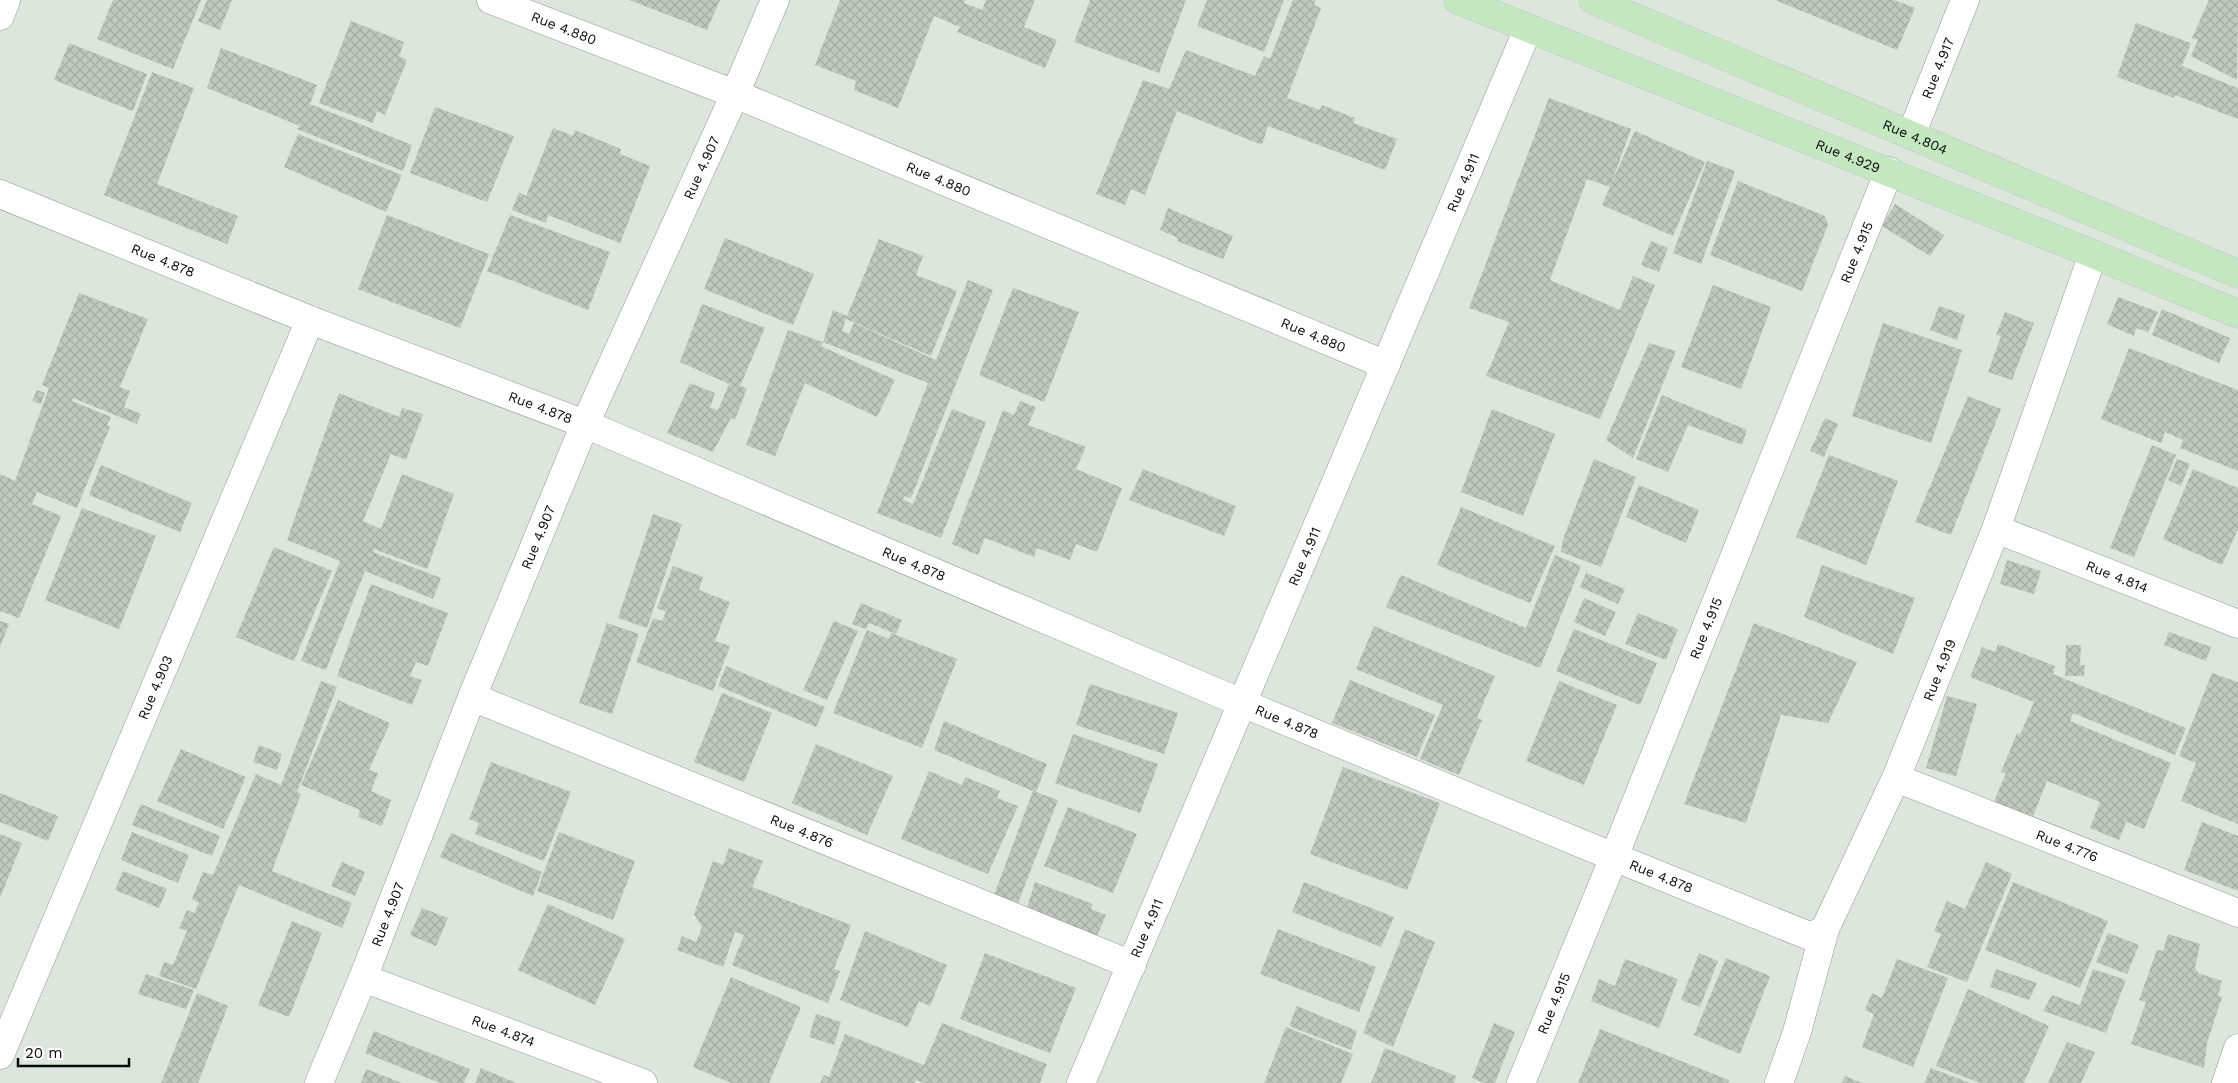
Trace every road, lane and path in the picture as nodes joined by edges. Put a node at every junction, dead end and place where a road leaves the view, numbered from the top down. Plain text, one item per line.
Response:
1 (6, 0) edge
2 (491, 0) edge
3 (775, 0) edge
4 (1458, 0) edge
5 (1593, 0) edge
6 (1965, 0) edge
7 (0, 16) edge
8 (1528, 29) junction
9 (735, 94) junction
10 (1912, 135) junction
11 (1889, 171) junction
12 (0, 194) edge
13 (2093, 254) junction
14 (2236, 268) edge
15 (2238, 314) edge
16 (310, 320) junction
17 (1386, 366) junction
18 (586, 424) junction
19 (1996, 529) junction
20 (2238, 624) edge
21 (472, 697) junction
22 (1242, 703) junction
23 (1896, 778) junction
24 (1614, 858) junction
25 (2238, 913) edge
26 (1825, 929) junction
27 (1132, 965) junction
28 (363, 978) junction
29 (2238, 1048) edge
30 (0, 1055) edge
31 (319, 1083) edge
32 (643, 1083) edge
33 (1081, 1083) edge
34 (1521, 1083) edge
35 (1780, 1083) edge
36 (2226, 1083) edge

1 - 7 street
2 - 9 street, Rue 4.880
3 - 9 street, Rue 4.907
4 - 8 main road, Rue 4.929
5 - 10 main road, Rue 4.804
6 - 10 street, Rue 4.917
8 - 11 main road, Rue 4.929
8 - 17 street, Rue 4.911
9 - 17 street, Rue 4.880
9 - 18 street, Rue 4.907
10 - 14 main road, Rue 4.804
11 - 13 main road, Rue 4.929
11 - 24 street, Rue 4.915
12 - 16 street, Rue 4.878
13 - 15 main road, Rue 4.929
13 - 19 street, Rue 4.919
16 - 18 street, Rue 4.878
16 - 30 street, Rue 4.903
17 - 22 street, Rue 4.911
18 - 21 street, Rue 4.907
18 - 22 street, Rue 4.878
19 - 20 street, Rue 4.814
19 - 23 street, Rue 4.919
21 - 27 street, Rue 4.876
21 - 28 street, Rue 4.907
22 - 24 street, Rue 4.878
22 - 27 street, Rue 4.911
23 - 25 street, Rue 4.776
23 - 26 street, Rue 4.919
24 - 26 street, Rue 4.878
24 - 34 street, Rue 4.915
26 - 35 street, Rue 4.919
27 - 33 street, Rue 4.911
28 - 31 street, Rue 4.907
28 - 32 street, Rue 4.874
29 - 36 street

